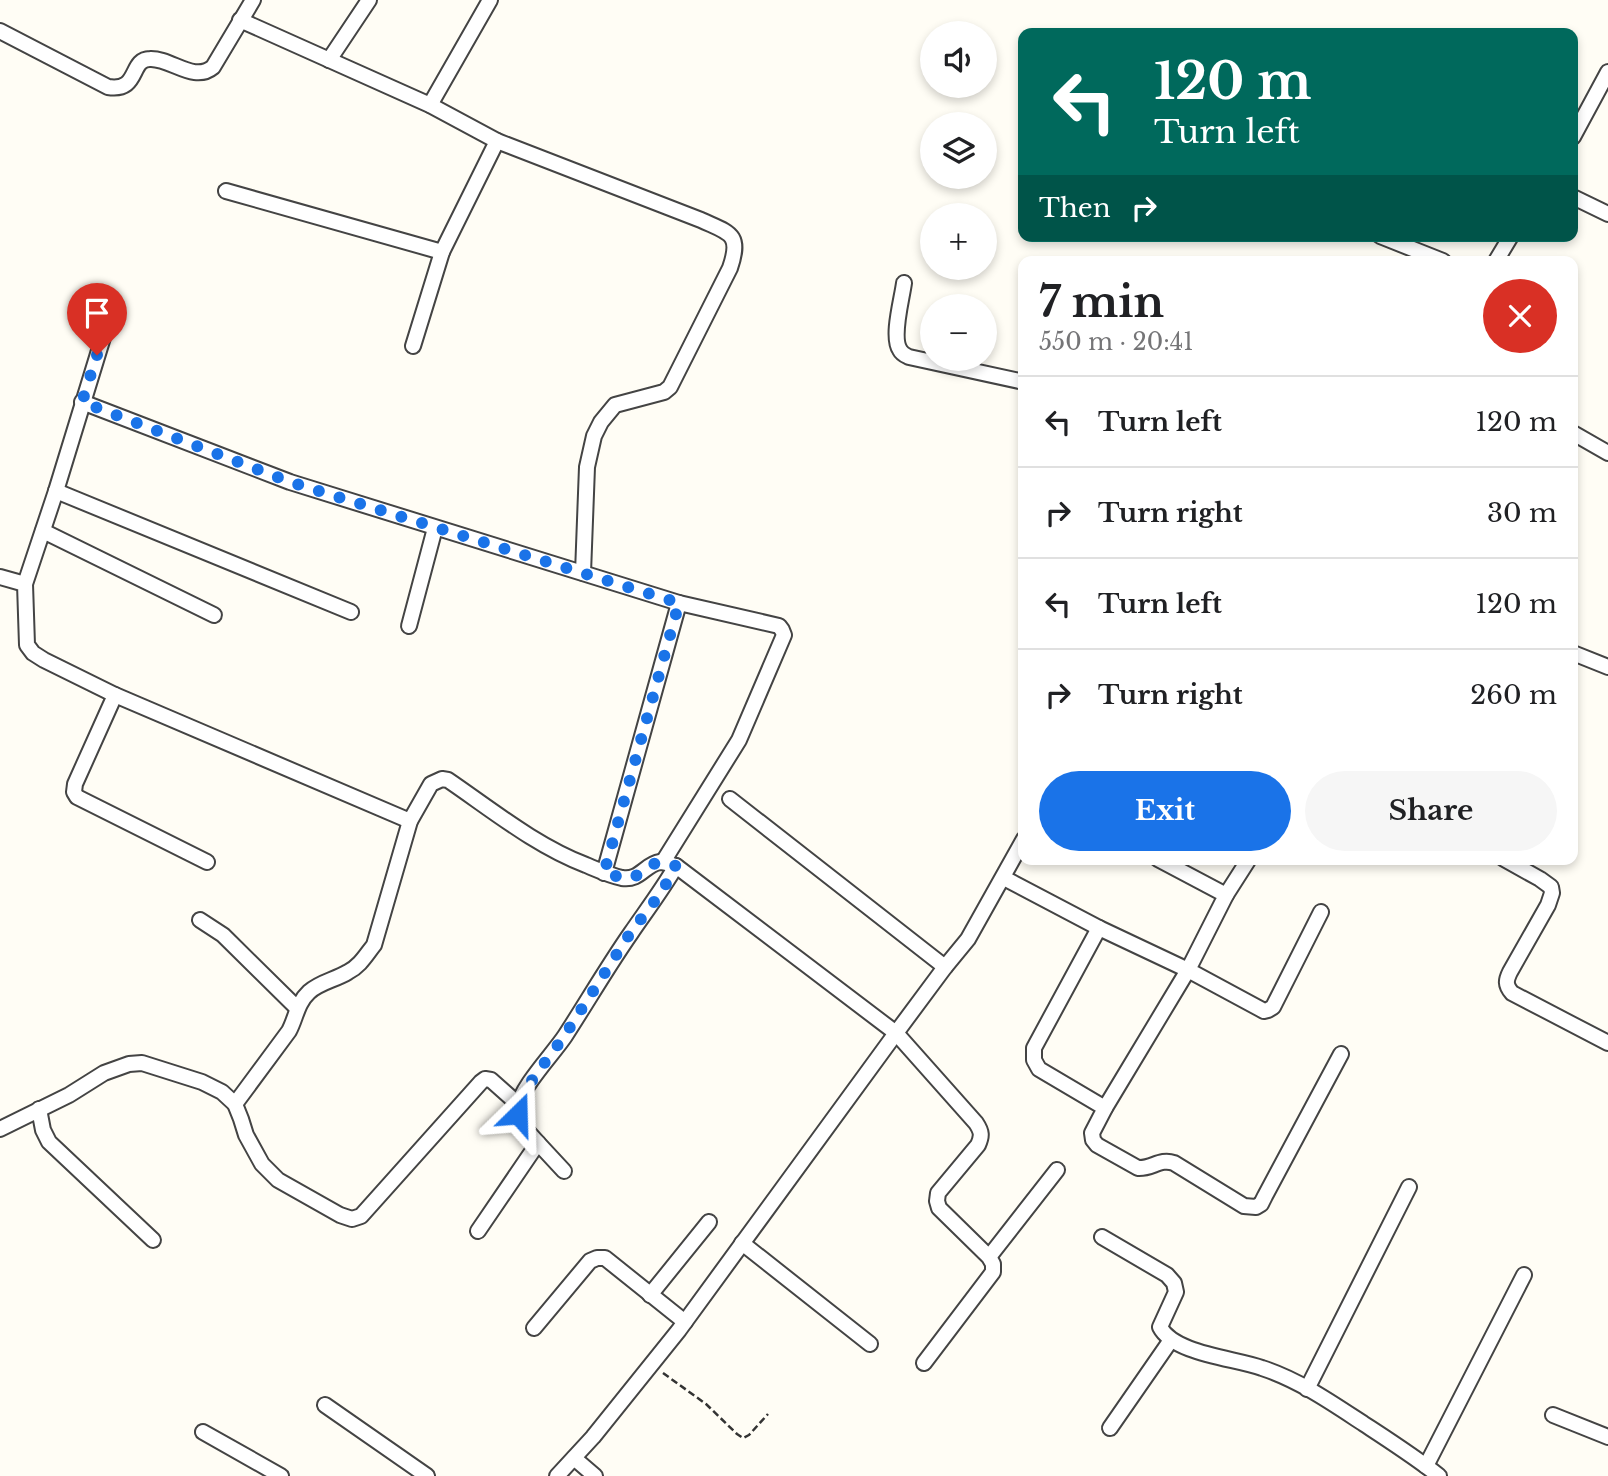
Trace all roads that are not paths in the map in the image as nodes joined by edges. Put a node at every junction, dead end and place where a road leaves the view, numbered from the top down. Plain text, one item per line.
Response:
1 (253, 0) edge
2 (369, 0) edge
3 (490, 0) edge
4 (240, 20) junction
5 (0, 31) edge
6 (329, 60) junction
7 (1608, 72) edge
8 (430, 105) junction
9 (1578, 124) edge
10 (497, 141) junction
11 (226, 191) dead end
12 (1578, 199) edge
13 (1608, 214) edge
14 (1395, 242) edge
15 (442, 252) junction
16 (1430, 256) edge
17 (904, 283) dead end
18 (105, 331) dead end
19 (413, 346) dead end
20 (1018, 381) edge
21 (82, 402) junction
22 (1578, 436) edge
23 (1608, 453) edge
24 (56, 491) junction
25 (435, 528) junction
26 (43, 531) junction
27 (583, 573) junction
28 (0, 577) edge
29 (25, 584) junction
30 (679, 603) junction
31 (351, 612) dead end
32 (214, 615) dead end
33 (409, 626) dead end
34 (1578, 655) edge
35 (1608, 667) edge
36 (115, 695) junction
37 (730, 799) dead end
38 (410, 821) junction
39 (1018, 850) edge
40 (207, 862) dead end
41 (669, 864) junction
42 (1169, 865) edge
43 (1245, 865) edge
44 (1515, 865) edge
45 (604, 873) junction
46 (1004, 877) junction
47 (1226, 895) junction
48 (1321, 912) dead end
49 (200, 920) dead end
50 (1099, 928) junction
51 (945, 967) junction
52 (1188, 970) junction
53 (297, 1007) junction
54 (896, 1033) junction
55 (1608, 1043) edge
56 (1342, 1054) dead end
57 (235, 1104) junction
58 (518, 1104) junction
59 (1105, 1108) junction
60 (39, 1109) junction
61 (0, 1129) edge
62 (537, 1143) junction
63 (1057, 1170) dead end
64 (564, 1171) dead end
65 (1409, 1187) dead end
66 (709, 1222) dead end
67 (478, 1231) dead end
68 (1102, 1237) dead end
69 (153, 1240) dead end
70 (742, 1243) junction
71 (989, 1257) junction
72 (1524, 1275) dead end
73 (650, 1295) junction
74 (685, 1322) junction
75 (534, 1328) dead end
76 (1171, 1340) junction
77 (870, 1344) dead end
78 (924, 1363) dead end
79 (1307, 1389) junction
80 (325, 1405) dead end
81 (1553, 1415) dead end
82 (1110, 1429) dead end
83 (202, 1432) dead end
84 (1608, 1437) edge
85 (574, 1458) junction
86 (1426, 1466) junction
87 (281, 1476) edge
88 (427, 1476) edge
89 (557, 1476) edge
90 (595, 1476) edge
91 (1439, 1476) edge

1 - 4 street
2 - 6 street
3 - 8 street
4 - 5 street
4 - 6 street
6 - 8 street
7 - 9 street
8 - 10 street
10 - 15 street
10 - 27 street
11 - 15 street
12 - 13 street
14 - 16 street
15 - 19 street
17 - 20 street
18 - 21 street
21 - 24 street
21 - 25 street
22 - 23 street
24 - 26 street
24 - 31 street
25 - 27 street
25 - 33 street
26 - 29 street
26 - 32 street
27 - 30 street
28 - 29 street
29 - 36 street
30 - 41 street
30 - 45 street
34 - 35 street
36 - 38 street
36 - 40 street
37 - 51 street
38 - 45 street
38 - 53 street
39 - 46 street
41 - 45 street
41 - 54 street
41 - 58 street
42 - 47 street
43 - 47 street
44 - 55 street
46 - 50 street
46 - 51 street
47 - 52 street
48 - 52 street
49 - 53 street
50 - 52 street
50 - 59 street
51 - 54 street
52 - 59 street
53 - 57 street
54 - 70 street
54 - 71 street
56 - 59 street
57 - 58 street
57 - 60 street
58 - 62 street
60 - 61 street
60 - 69 street
62 - 64 street
62 - 67 street
63 - 71 street
65 - 79 street
66 - 73 street
68 - 76 street
70 - 74 street
70 - 77 street
71 - 78 street
72 - 86 street
73 - 74 street
73 - 75 street
74 - 85 street
76 - 79 street
76 - 82 street
79 - 86 street
80 - 88 street
81 - 84 street
83 - 87 street
85 - 89 street
85 - 90 street
86 - 91 street

